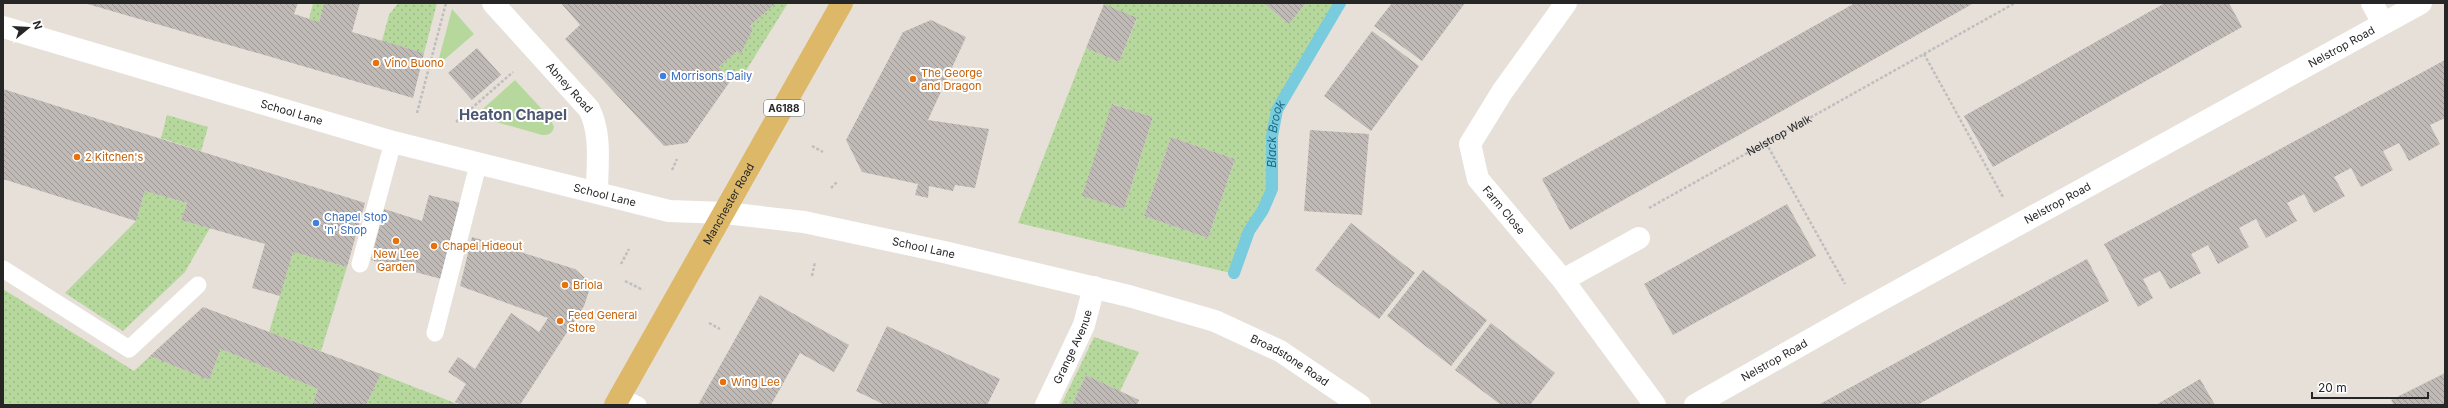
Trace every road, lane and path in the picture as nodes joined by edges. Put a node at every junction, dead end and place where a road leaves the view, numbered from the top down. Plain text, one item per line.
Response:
1 (446, 3) edge
2 (493, 3) edge
3 (842, 3) edge
4 (1566, 3) edge
5 (2015, 3) edge
6 (2372, 3) edge
7 (2421, 3) edge
8 (2383, 23) junction
9 (3, 27) edge
10 (536, 51) junction
11 (1924, 54) junction
12 (417, 113) dead end
13 (456, 122) dead end
14 (394, 142) junction
15 (1766, 143) junction
16 (812, 146) dead end
17 (823, 152) dead end
18 (677, 159) dead end
19 (478, 165) junction
20 (672, 170) dead end
21 (837, 182) dead end
22 (831, 188) dead end
23 (597, 192) junction
24 (725, 213) junction
25 (2018, 224) junction
26 (1639, 238) joint
27 (629, 249) dead end
28 (815, 262) dead end
29 (360, 264) dead end
30 (620, 264) dead end
31 (3, 269) edge
32 (812, 276) dead end
33 (1562, 280) junction
34 (625, 281) dead end
35 (198, 285) dead end
36 (1094, 286) junction
37 (643, 290) dead end
38 (1861, 311) junction
39 (1215, 321) joint
40 (709, 323) dead end
41 (720, 329) dead end
42 (434, 333) dead end
43 (624, 402) edge
44 (1046, 405) edge
45 (1360, 405) edge
46 (1655, 405) edge
47 (1695, 405) edge

1 - 12 path
2 - 10 street, Abney Road
3 - 24 main road, Manchester Road / A6188
4 - 33 street, Farm Close
5 - 11 path, Nelstrop Walk
6 - 8 street
7 - 8 street, Nelstrop Road
8 - 25 street, Nelstrop Road
9 - 14 street, School Lane
10 - 13 path
10 - 23 street, Abney Road
11 - 15 path, Nelstrop Walk
11 - 25 path
14 - 19 street, School Lane
14 - 29 lane
15 - 26 path, Nelstrop Walk
15 - 38 path
16 - 17 path
18 - 20 path
19 - 23 street, School Lane
19 - 42 lane
21 - 22 path
23 - 24 street, School Lane
24 - 36 street, School Lane
24 - 43 main road, Manchester Road / A6188
25 - 38 street, Nelstrop Road
26 - 33 street
27 - 30 path
28 - 32 path
31 - 35 lane
33 - 46 street, Farm Close
34 - 37 path
36 - 39 street, School Lane
36 - 44 street, Grange Avenue
38 - 47 street, Nelstrop Road
39 - 45 street, Broadstone Road
40 - 41 path

